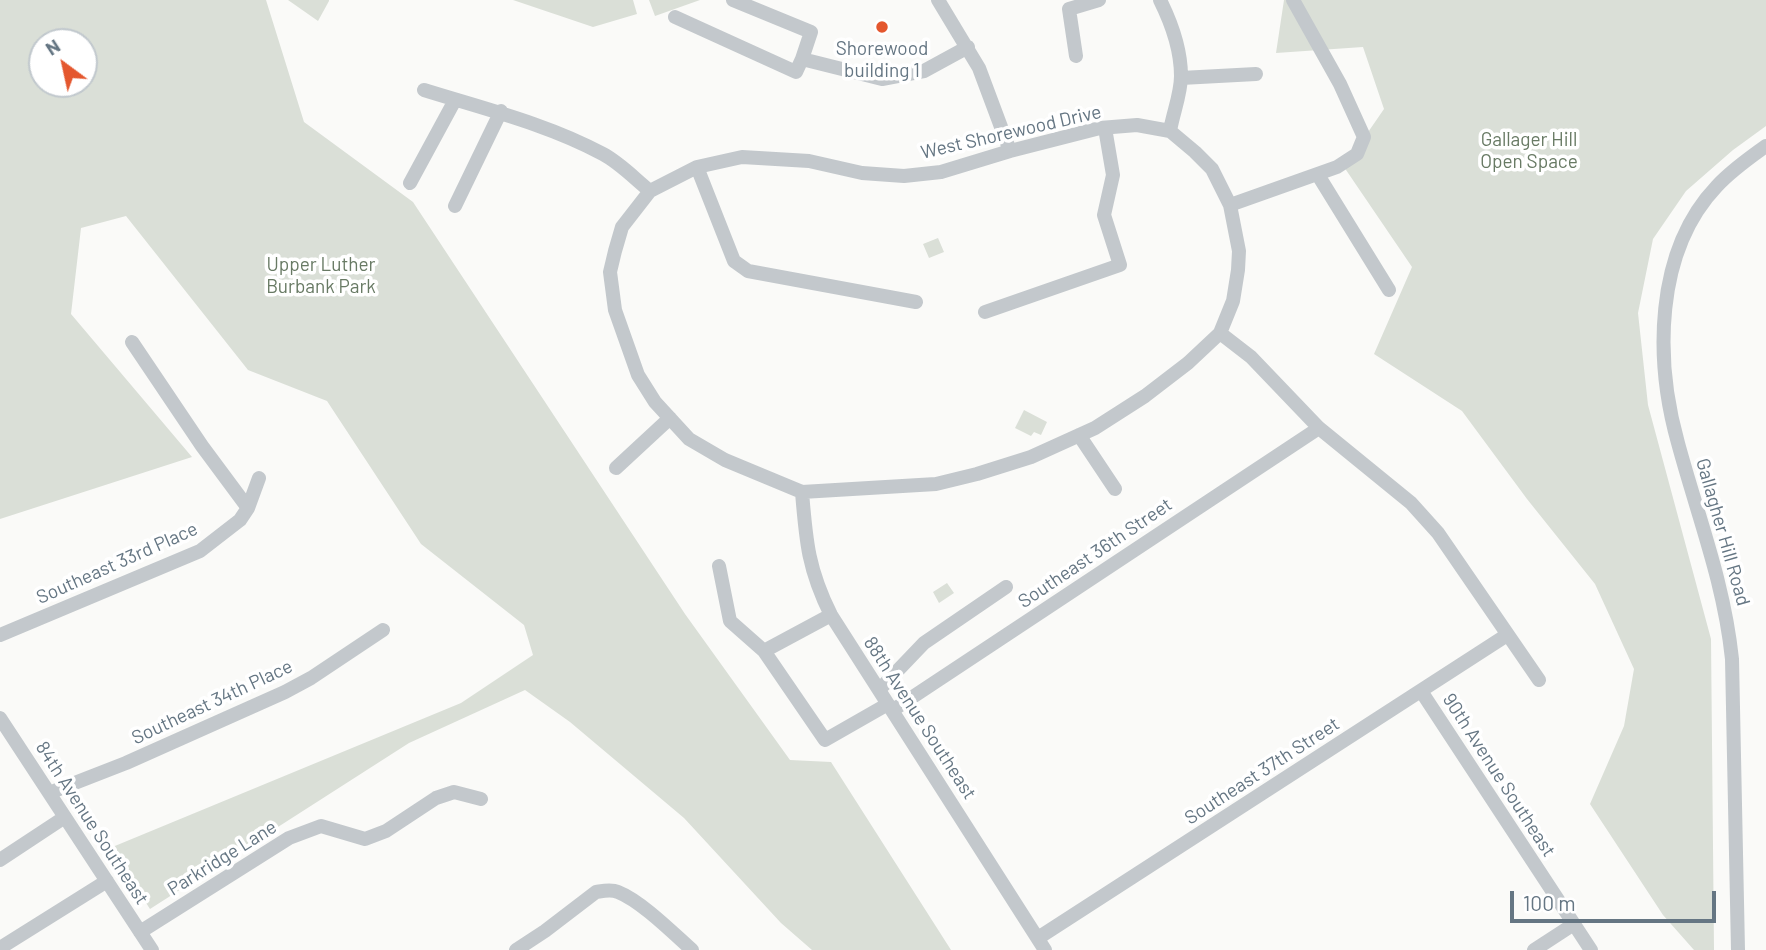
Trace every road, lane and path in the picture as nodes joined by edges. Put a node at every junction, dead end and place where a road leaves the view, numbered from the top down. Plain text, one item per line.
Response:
1 (733, 0) edge
2 (938, 0) edge
3 (1098, 0) edge
4 (1160, 0) edge
5 (1293, 0) edge
6 (675, 17) dead end
7 (968, 47) junction
8 (1076, 56) dead end
9 (802, 59) junction
10 (1256, 74) dead end
11 (1181, 78) junction
12 (424, 90) dead end
13 (455, 100) junction
14 (501, 111) junction
15 (1105, 128) junction
16 (1170, 131) junction
17 (1766, 146) edge
18 (1010, 150) junction
19 (697, 167) junction
20 (1318, 174) junction
21 (410, 183) dead end
22 (650, 191) junction
23 (1230, 205) junction
24 (455, 206) dead end
25 (1389, 290) dead end
26 (916, 302) dead end
27 (985, 312) dead end
28 (1220, 333) junction
29 (132, 342) dead end
30 (670, 418) junction
31 (1319, 428) junction
32 (1079, 435) junction
33 (616, 468) dead end
34 (260, 478) dead end
35 (1115, 489) dead end
36 (802, 492) junction
37 (248, 508) junction
38 (719, 566) dead end
39 (1006, 587) dead end
40 (831, 615) junction
41 (383, 630) dead end
42 (0, 635) edge
43 (1507, 635) junction
44 (764, 651) junction
45 (1539, 680) dead end
46 (879, 690) junction
47 (1421, 691) junction
48 (890, 707) junction
49 (0, 718) edge
50 (49, 793) junction
51 (481, 799) dead end
52 (65, 817) junction
53 (0, 860) edge
54 (107, 881) junction
55 (1574, 924) junction
56 (140, 932) junction
57 (1042, 944) edge
58 (0, 948) edge
59 (152, 950) edge
60 (516, 950) edge
61 (692, 950) edge
62 (1534, 950) edge
63 (1591, 950) edge
64 (1738, 950) edge

1 - 9 street
2 - 7 street
3 - 8 street
4 - 11 street
5 - 20 street
6 - 9 street
7 - 9 street
7 - 18 street
10 - 11 street
11 - 16 street
12 - 13 street
13 - 14 street
13 - 21 street
14 - 22 street
14 - 24 street
15 - 16 street, West Shorewood Drive
15 - 18 street, West Shorewood Drive
15 - 27 street
16 - 23 street
17 - 64 street, Gallagher Hill Road
18 - 19 street, West Shorewood Drive
19 - 22 street, West Shorewood Drive
19 - 26 street
20 - 23 street
20 - 25 street
22 - 30 street, West Shorewood Drive
23 - 28 street
28 - 31 street
28 - 32 street
29 - 37 street
30 - 33 street
30 - 36 street, West Shorewood Drive
31 - 43 street
31 - 48 street, Southeast 36th Street
32 - 35 street
32 - 36 street
34 - 37 street, Southeast 33rd Place
36 - 40 street, 88th Avenue Southeast
37 - 42 street, Southeast 33rd Place
38 - 44 street
39 - 46 street
40 - 44 street
40 - 46 street, 88th Avenue Southeast
41 - 50 street, Southeast 34th Place
43 - 45 street
43 - 47 street, Southeast 37th Street
44 - 48 street, Southeast 36th Street
46 - 48 street, 88th Avenue Southeast
47 - 55 street, 90th Avenue Southeast
47 - 57 street, Southeast 37th Street
48 - 57 street, 88th Avenue Southeast
49 - 50 street, 84th Avenue Southeast
50 - 52 street, 84th Avenue Southeast
51 - 56 street, Parkridge Lane
52 - 53 street
52 - 54 street, 84th Avenue Southeast
54 - 56 street, 84th Avenue Southeast
54 - 58 street
55 - 62 street
55 - 63 street, 90th Avenue Southeast
56 - 59 street, 84th Avenue Southeast
60 - 61 street

